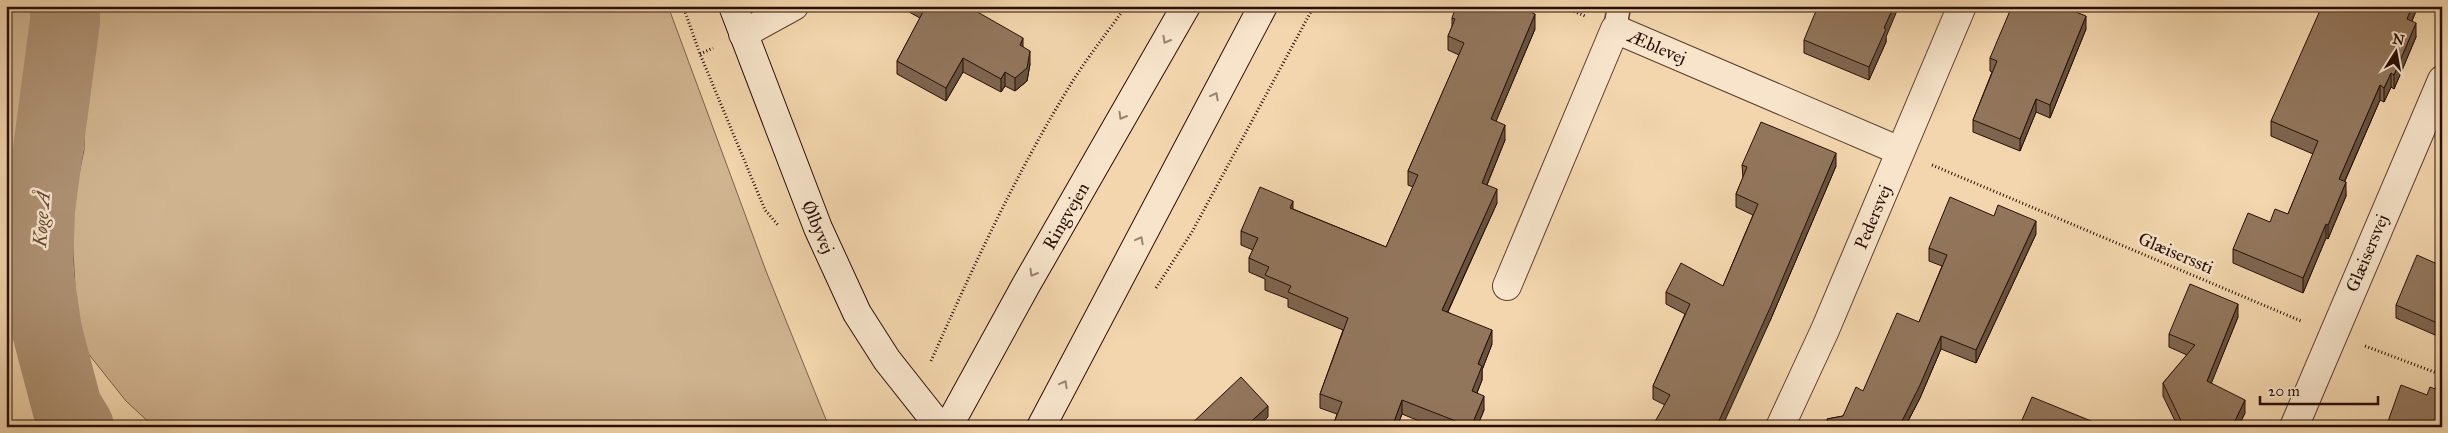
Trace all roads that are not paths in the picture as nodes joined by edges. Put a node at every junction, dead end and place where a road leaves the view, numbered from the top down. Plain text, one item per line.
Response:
1 (733, 6) edge
2 (794, 6) edge
3 (1186, 6) edge
4 (1263, 6) edge
5 (1962, 6) edge
6 (1617, 18) edge
7 (743, 34) junction
8 (2442, 80) edge
9 (1900, 152) junction
10 (1507, 286) dead end
11 (940, 427) edge
12 (948, 427) edge
13 (1041, 427) edge
14 (1780, 427) edge
15 (2294, 427) edge

1 - 7 street, Ølbyvej
2 - 7 street
3 -> 12 street, Ringvejen
13 -> 4 street
5 - 9 street, Pedersvej
6 - 9 street, Æblevej
6 - 10 street, Æblevej
7 - 11 street, Ølbyvej
8 - 15 street, Glæisersvej
9 - 14 street, Pedersvej

